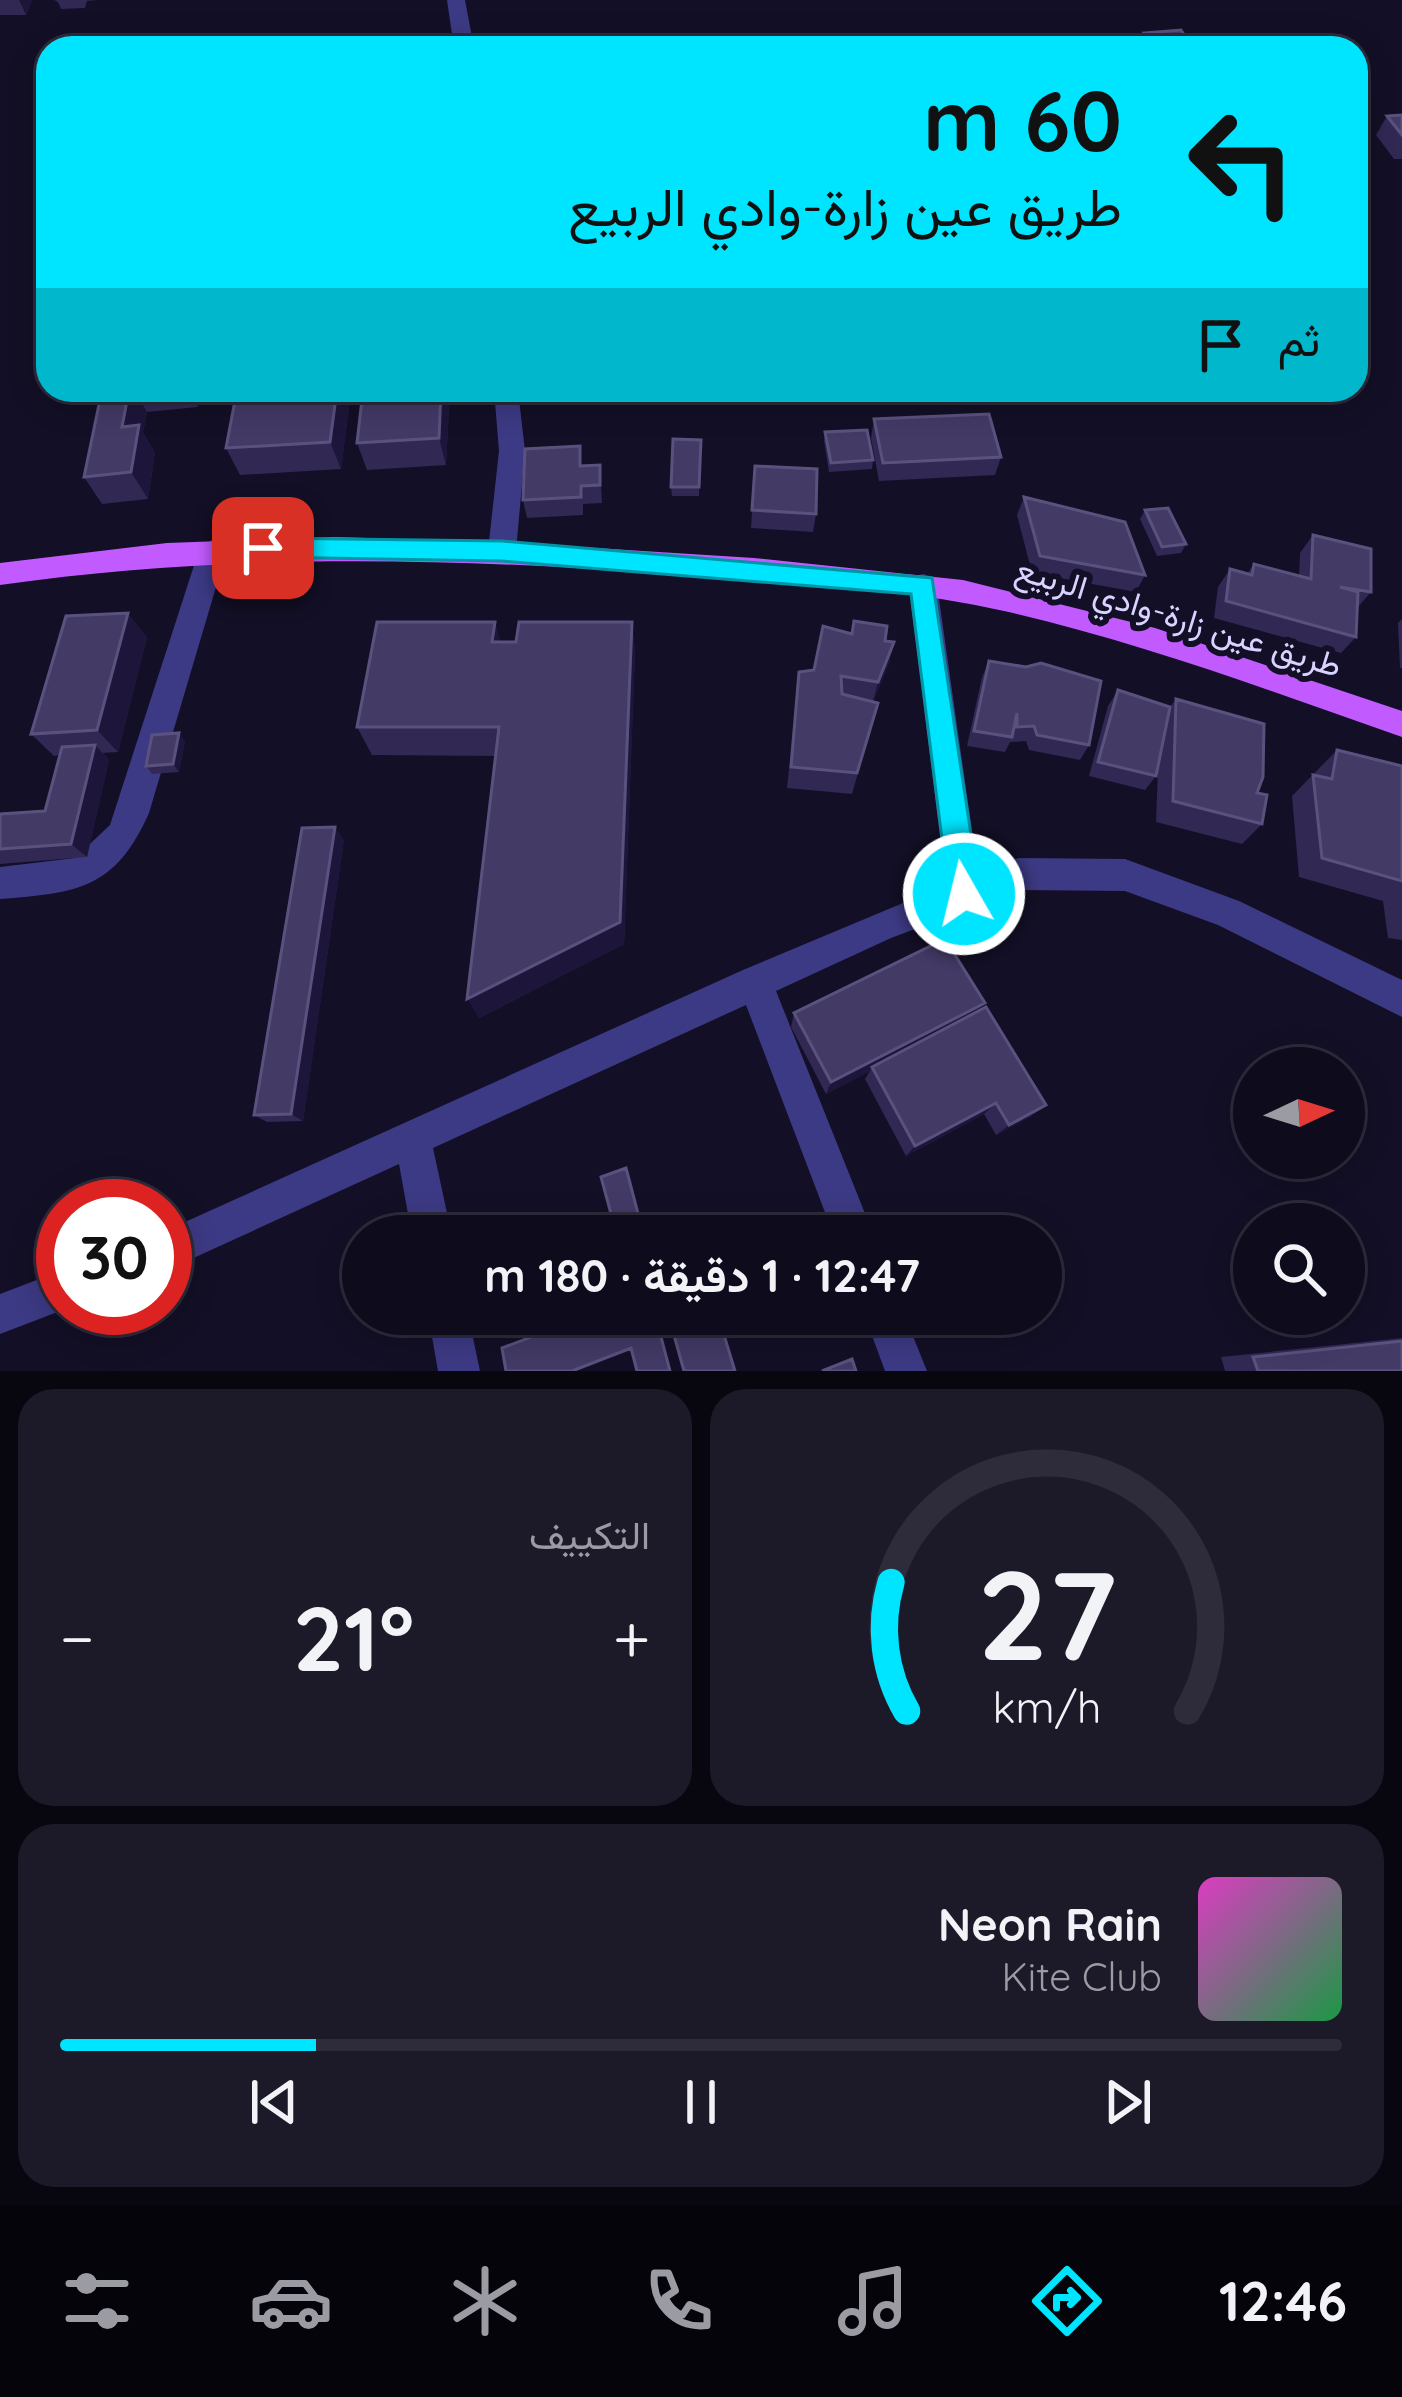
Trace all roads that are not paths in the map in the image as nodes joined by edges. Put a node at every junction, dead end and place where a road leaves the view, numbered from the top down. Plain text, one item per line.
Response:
1 (456, 0) edge
2 (462, 36) edge
3 (507, 402) edge
4 (213, 550) junction
5 (502, 551) junction
6 (0, 574) edge
7 (922, 585) junction
8 (1402, 724) edge
9 (0, 883) edge
10 (964, 894) junction
11 (755, 982) junction
12 (1402, 998) edge
13 (412, 1136) junction
14 (428, 1215) edge
15 (846, 1215) edge
16 (192, 1238) edge
17 (36, 1300) edge
18 (0, 1314) edge
19 (452, 1335) edge
20 (892, 1335) edge
21 (459, 1371) edge
22 (906, 1371) edge

1 - 2 street
3 - 5 street
4 - 5 main road, طريق عين زارة-وادي الربيع
4 - 6 main road, طريق عين زارة-وادي الربيع
4 - 9 street
5 - 7 main road, طريق عين زارة-وادي الربيع
7 - 8 main road, طريق عين زارة-وادي الربيع
7 - 10 street
10 - 11 street
10 - 12 street
11 - 13 street
11 - 15 street
13 - 14 street
13 - 16 street
17 - 18 street
19 - 21 street
20 - 22 street

